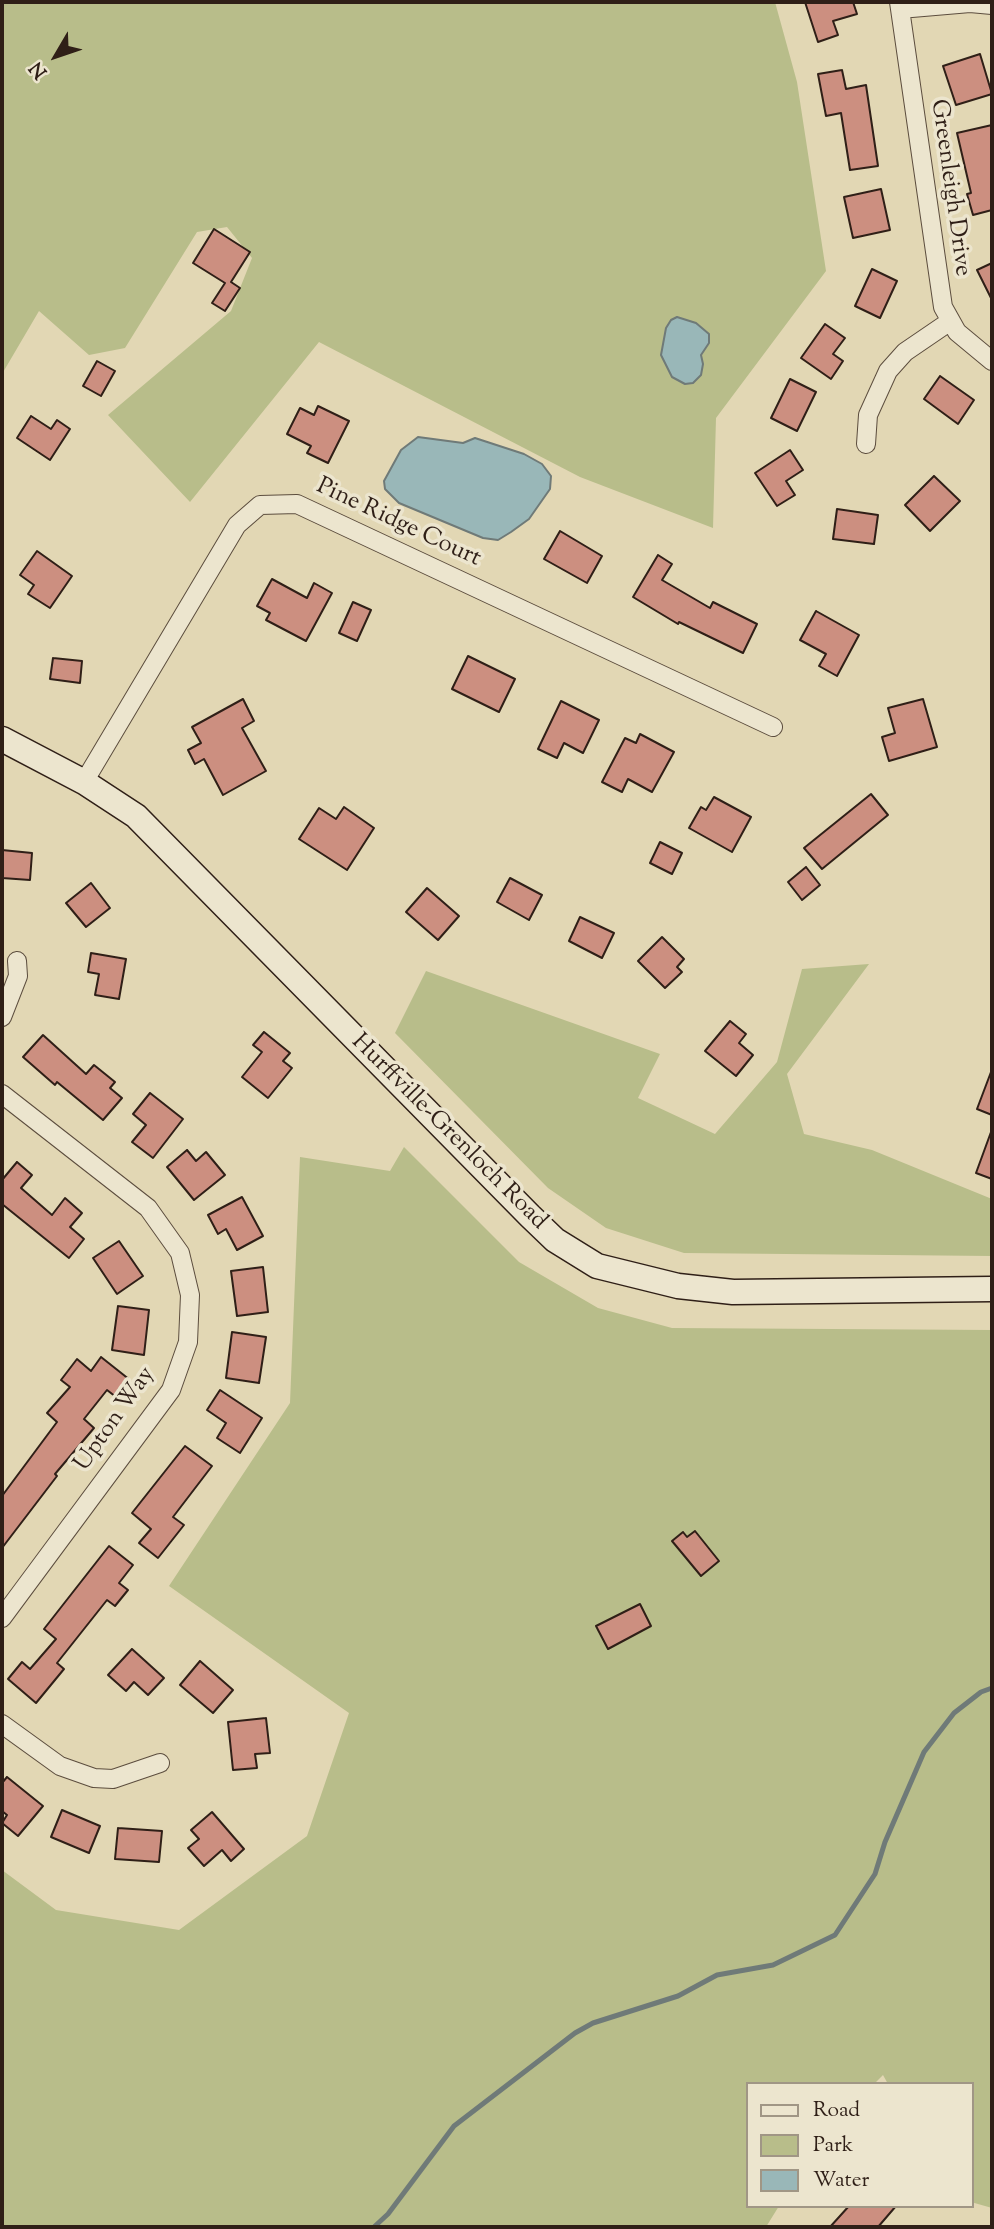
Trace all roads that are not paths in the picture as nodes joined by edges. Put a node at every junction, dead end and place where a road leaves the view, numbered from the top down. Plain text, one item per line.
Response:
1 (992, 5) edge
2 (900, 6) edge
3 (950, 323) junction
4 (992, 361) edge
5 (866, 444) dead end
6 (773, 727) dead end
7 (2, 739) edge
8 (84, 782) junction
9 (17, 961) dead end
10 (2, 1017) edge
11 (2, 1094) edge
12 (992, 1289) edge
13 (2, 1618) edge
14 (2, 1724) edge
15 (160, 1763) dead end

1 - 2 street
2 - 3 street, Greenleigh Drive
3 - 4 street, Greenleigh Drive
3 - 5 street
6 - 8 street, Pine Ridge Court
7 - 8 main road, Hurffville-Grenloch Road
8 - 12 main road, Hurffville-Grenloch Road
9 - 10 street
11 - 13 street, Upton Way
14 - 15 street

